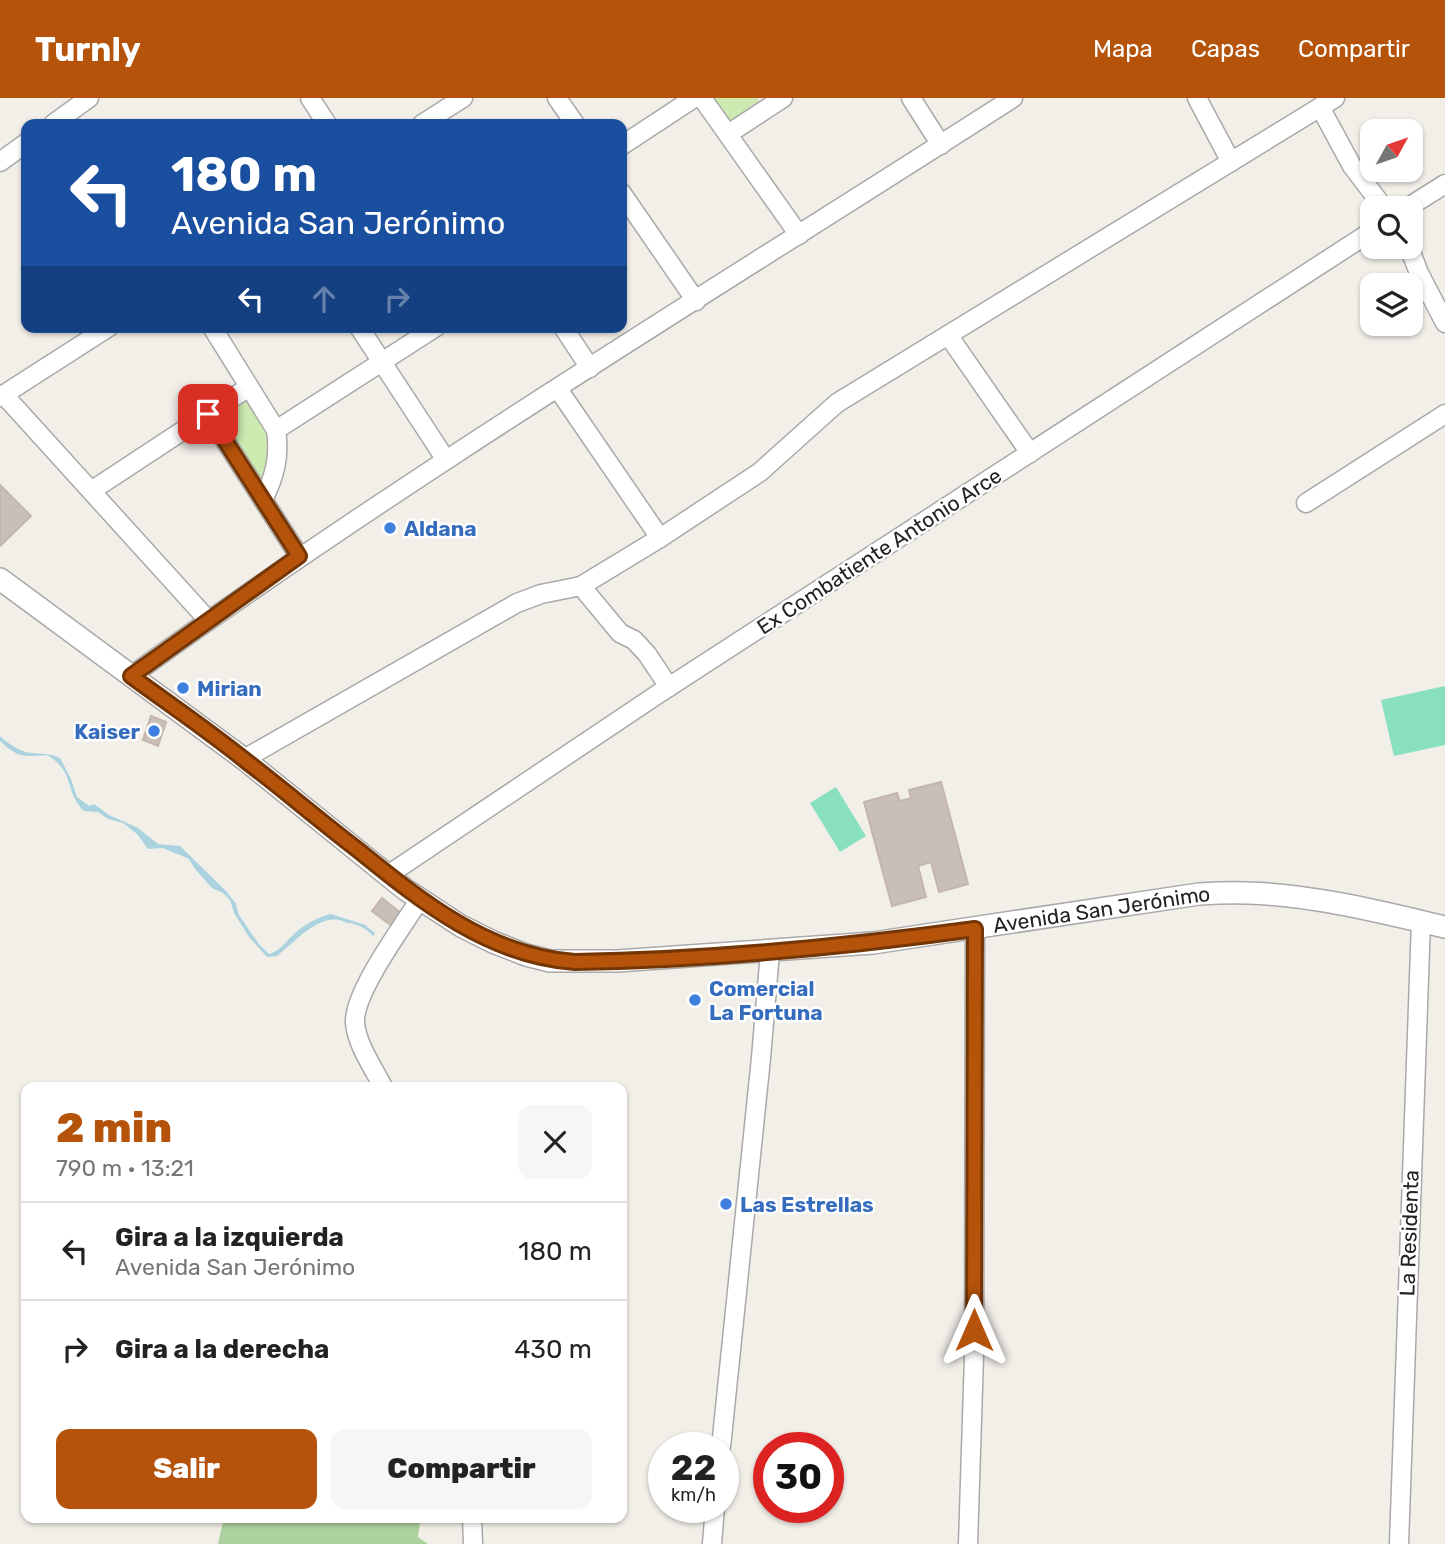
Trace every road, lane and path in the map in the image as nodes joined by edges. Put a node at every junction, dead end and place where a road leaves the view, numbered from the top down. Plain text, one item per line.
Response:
1 (89, 98) edge
2 (310, 98) edge
3 (463, 98) edge
4 (557, 98) edge
5 (694, 98) edge
6 (702, 98) edge
7 (911, 98) edge
8 (1013, 98) edge
9 (1197, 98) edge
10 (772, 101) edge
11 (1327, 103) edge
12 (59, 119) edge
13 (324, 119) edge
14 (430, 119) edge
15 (572, 119) edge
16 (728, 134) junction
17 (627, 142) edge
18 (941, 145) junction
19 (21, 147) edge
20 (0, 162) edge
21 (1231, 162) junction
22 (1445, 184) edge
23 (1375, 196) edge
24 (1423, 198) edge
25 (627, 201) edge
26 (799, 235) junction
27 (1360, 239) edge
28 (1414, 259) edge
29 (696, 301) junction
30 (1445, 323) edge
31 (100, 333) edge
32 (216, 333) edge
33 (363, 333) edge
34 (427, 333) edge
35 (567, 333) edge
36 (948, 335) junction
37 (382, 362) junction
38 (590, 368) junction
39 (249, 387) junction
40 (558, 389) junction
41 (2, 396) edge
42 (208, 414) junction
43 (1445, 414) edge
44 (276, 430) junction
45 (1030, 453) junction
46 (446, 460) junction
47 (91, 491) junction
48 (263, 500) junction
49 (1306, 503) dead end
50 (660, 538) junction
51 (299, 556) junction
52 (0, 579) edge
53 (581, 586) junction
54 (208, 620) junction
55 (131, 676) junction
56 (669, 687) junction
57 (244, 759) junction
58 (388, 875) junction
59 (420, 899) junction
60 (1421, 921) junction
61 (1445, 927) edge
62 (975, 929) junction
63 (769, 952) junction
64 (380, 1082) edge
65 (723, 1432) edge
66 (472, 1523) edge
67 (714, 1523) edge
68 (473, 1544) edge
69 (712, 1544) edge
70 (968, 1544) edge
71 (1399, 1544) edge

1 - 12 street
2 - 13 street
3 - 14 street
4 - 15 street
5 - 17 street
6 - 16 street
7 - 18 street
8 - 18 street
9 - 21 street
10 - 16 street
11 - 21 street
11 - 23 street
16 - 26 street
18 - 26 street
19 - 20 street
21 - 36 street
22 - 24 street
25 - 29 street
26 - 29 street
27 - 45 street, Ex Combatiente Antonio Arce
28 - 30 street
29 - 38 street
31 - 41 street
32 - 39 street
33 - 37 street
34 - 37 street
35 - 38 street
36 - 45 street
36 - 50 street
37 - 44 street
37 - 46 street
38 - 40 street
39 - 42 street
39 - 44 street
40 - 46 street
40 - 50 street
41 - 47 street
42 - 47 street
42 - 48 street
43 - 49 street
44 - 48 street
45 - 56 street, Ex Combatiente Antonio Arce
46 - 51 street
47 - 54 street
48 - 51 street
50 - 53 street
51 - 54 street
52 - 55 street, Avenida San Jerónimo
53 - 56 street
53 - 57 street
54 - 55 street
55 - 57 street, Avenida San Jerónimo
56 - 58 street, Ex Combatiente Antonio Arce
57 - 58 street, Avenida San Jerónimo
58 - 59 street, Avenida San Jerónimo
59 - 63 street, Avenida San Jerónimo
59 - 64 street
60 - 61 street, Avenida San Jerónimo
60 - 62 street, Avenida San Jerónimo
60 - 71 street, La Residenta
62 - 63 street, Avenida San Jerónimo
62 - 70 street
63 - 65 street
66 - 68 street
67 - 69 street

